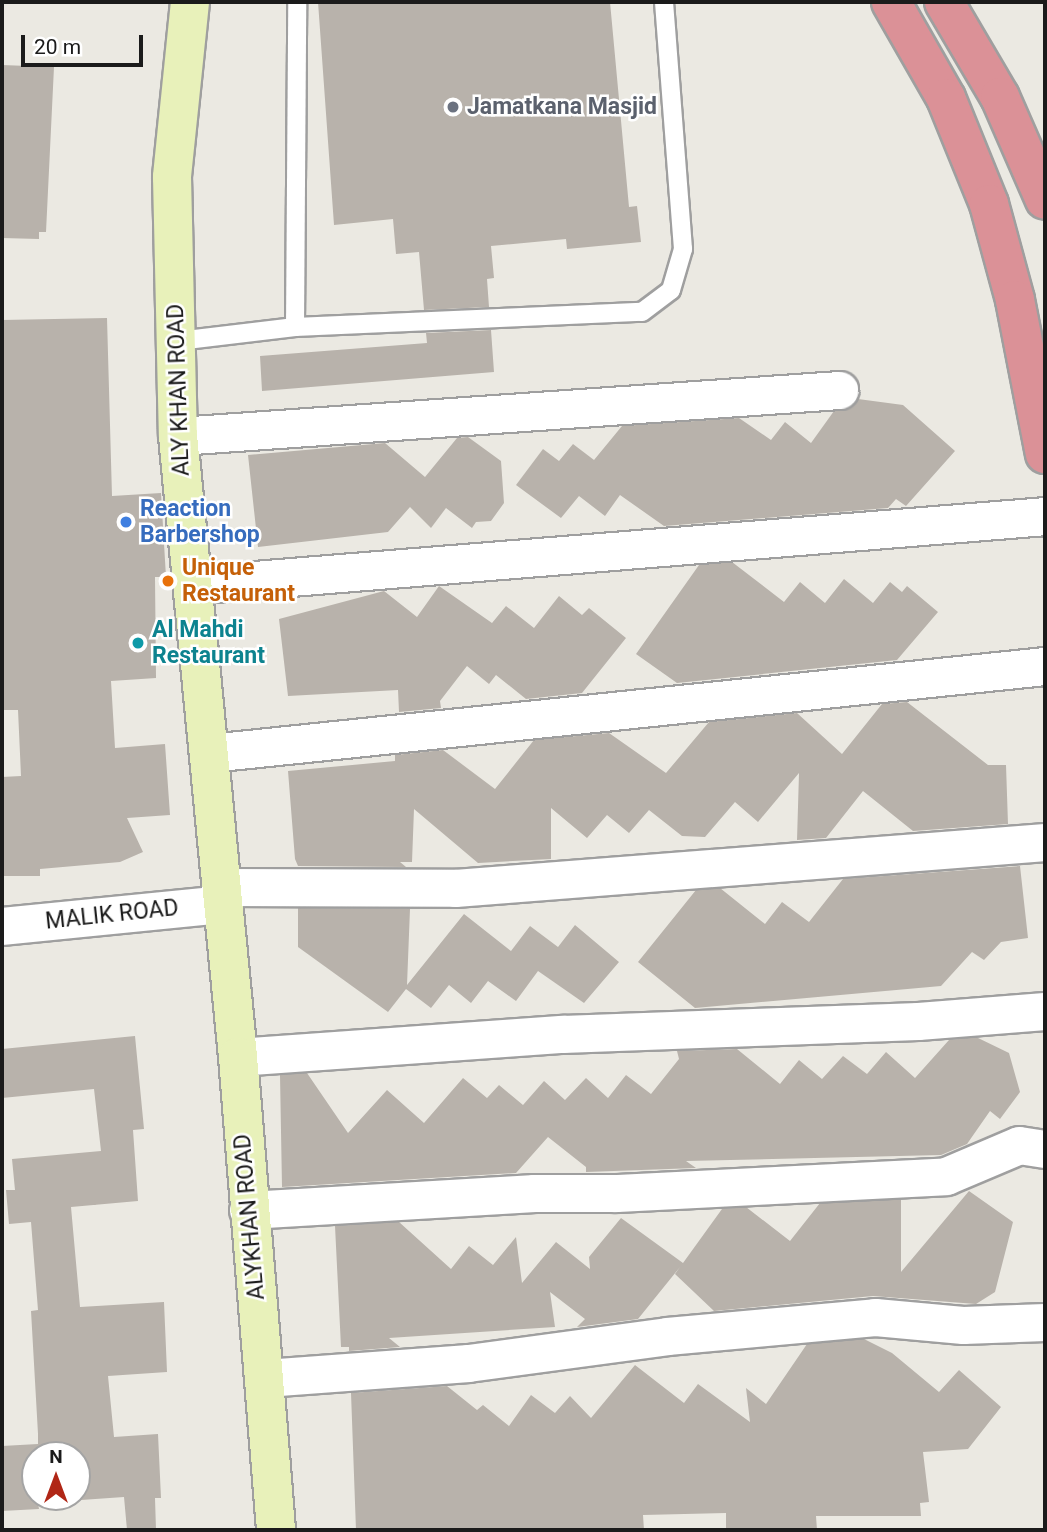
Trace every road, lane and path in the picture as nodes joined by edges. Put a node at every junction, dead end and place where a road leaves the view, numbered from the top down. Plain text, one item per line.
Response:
1 (190, 2) edge
2 (297, 2) edge
3 (664, 2) edge
4 (891, 2) edge
5 (944, 2) edge
6 (1045, 200) edge
7 (295, 327) junction
8 (178, 341) junction
9 (839, 390) dead end
10 (178, 436) junction
11 (1045, 454) edge
12 (1045, 516) edge
13 (192, 585) junction
14 (1045, 666) edge
15 (210, 753) junction
16 (1045, 842) edge
17 (222, 895) junction
18 (2, 926) edge
19 (1045, 1011) edge
20 (238, 1057) junction
21 (1045, 1149) edge
22 (248, 1210) junction
23 (1045, 1322) edge
24 (264, 1378) junction
25 (276, 1530) edge

1 - 8 street, ALY KHAN ROAD
2 - 7 lane
3 - 7 lane
4 - 11 highway
5 - 6 highway
7 - 8 lane
8 - 10 street, ALY KHAN ROAD
9 - 10 street
10 - 13 street, ALY KHAN ROAD
12 - 13 street
13 - 15 street, ALY KHAN ROAD
14 - 15 street
15 - 17 street, ALY KHAN ROAD
16 - 17 street, MALIK ROAD
17 - 18 street, MALIK ROAD
17 - 20 street, ALYKHAN ROAD
19 - 20 street
20 - 22 street, ALYKHAN ROAD
21 - 22 street
22 - 24 street, ALYKHAN ROAD
23 - 24 street
24 - 25 street, ALYKHAN ROAD

